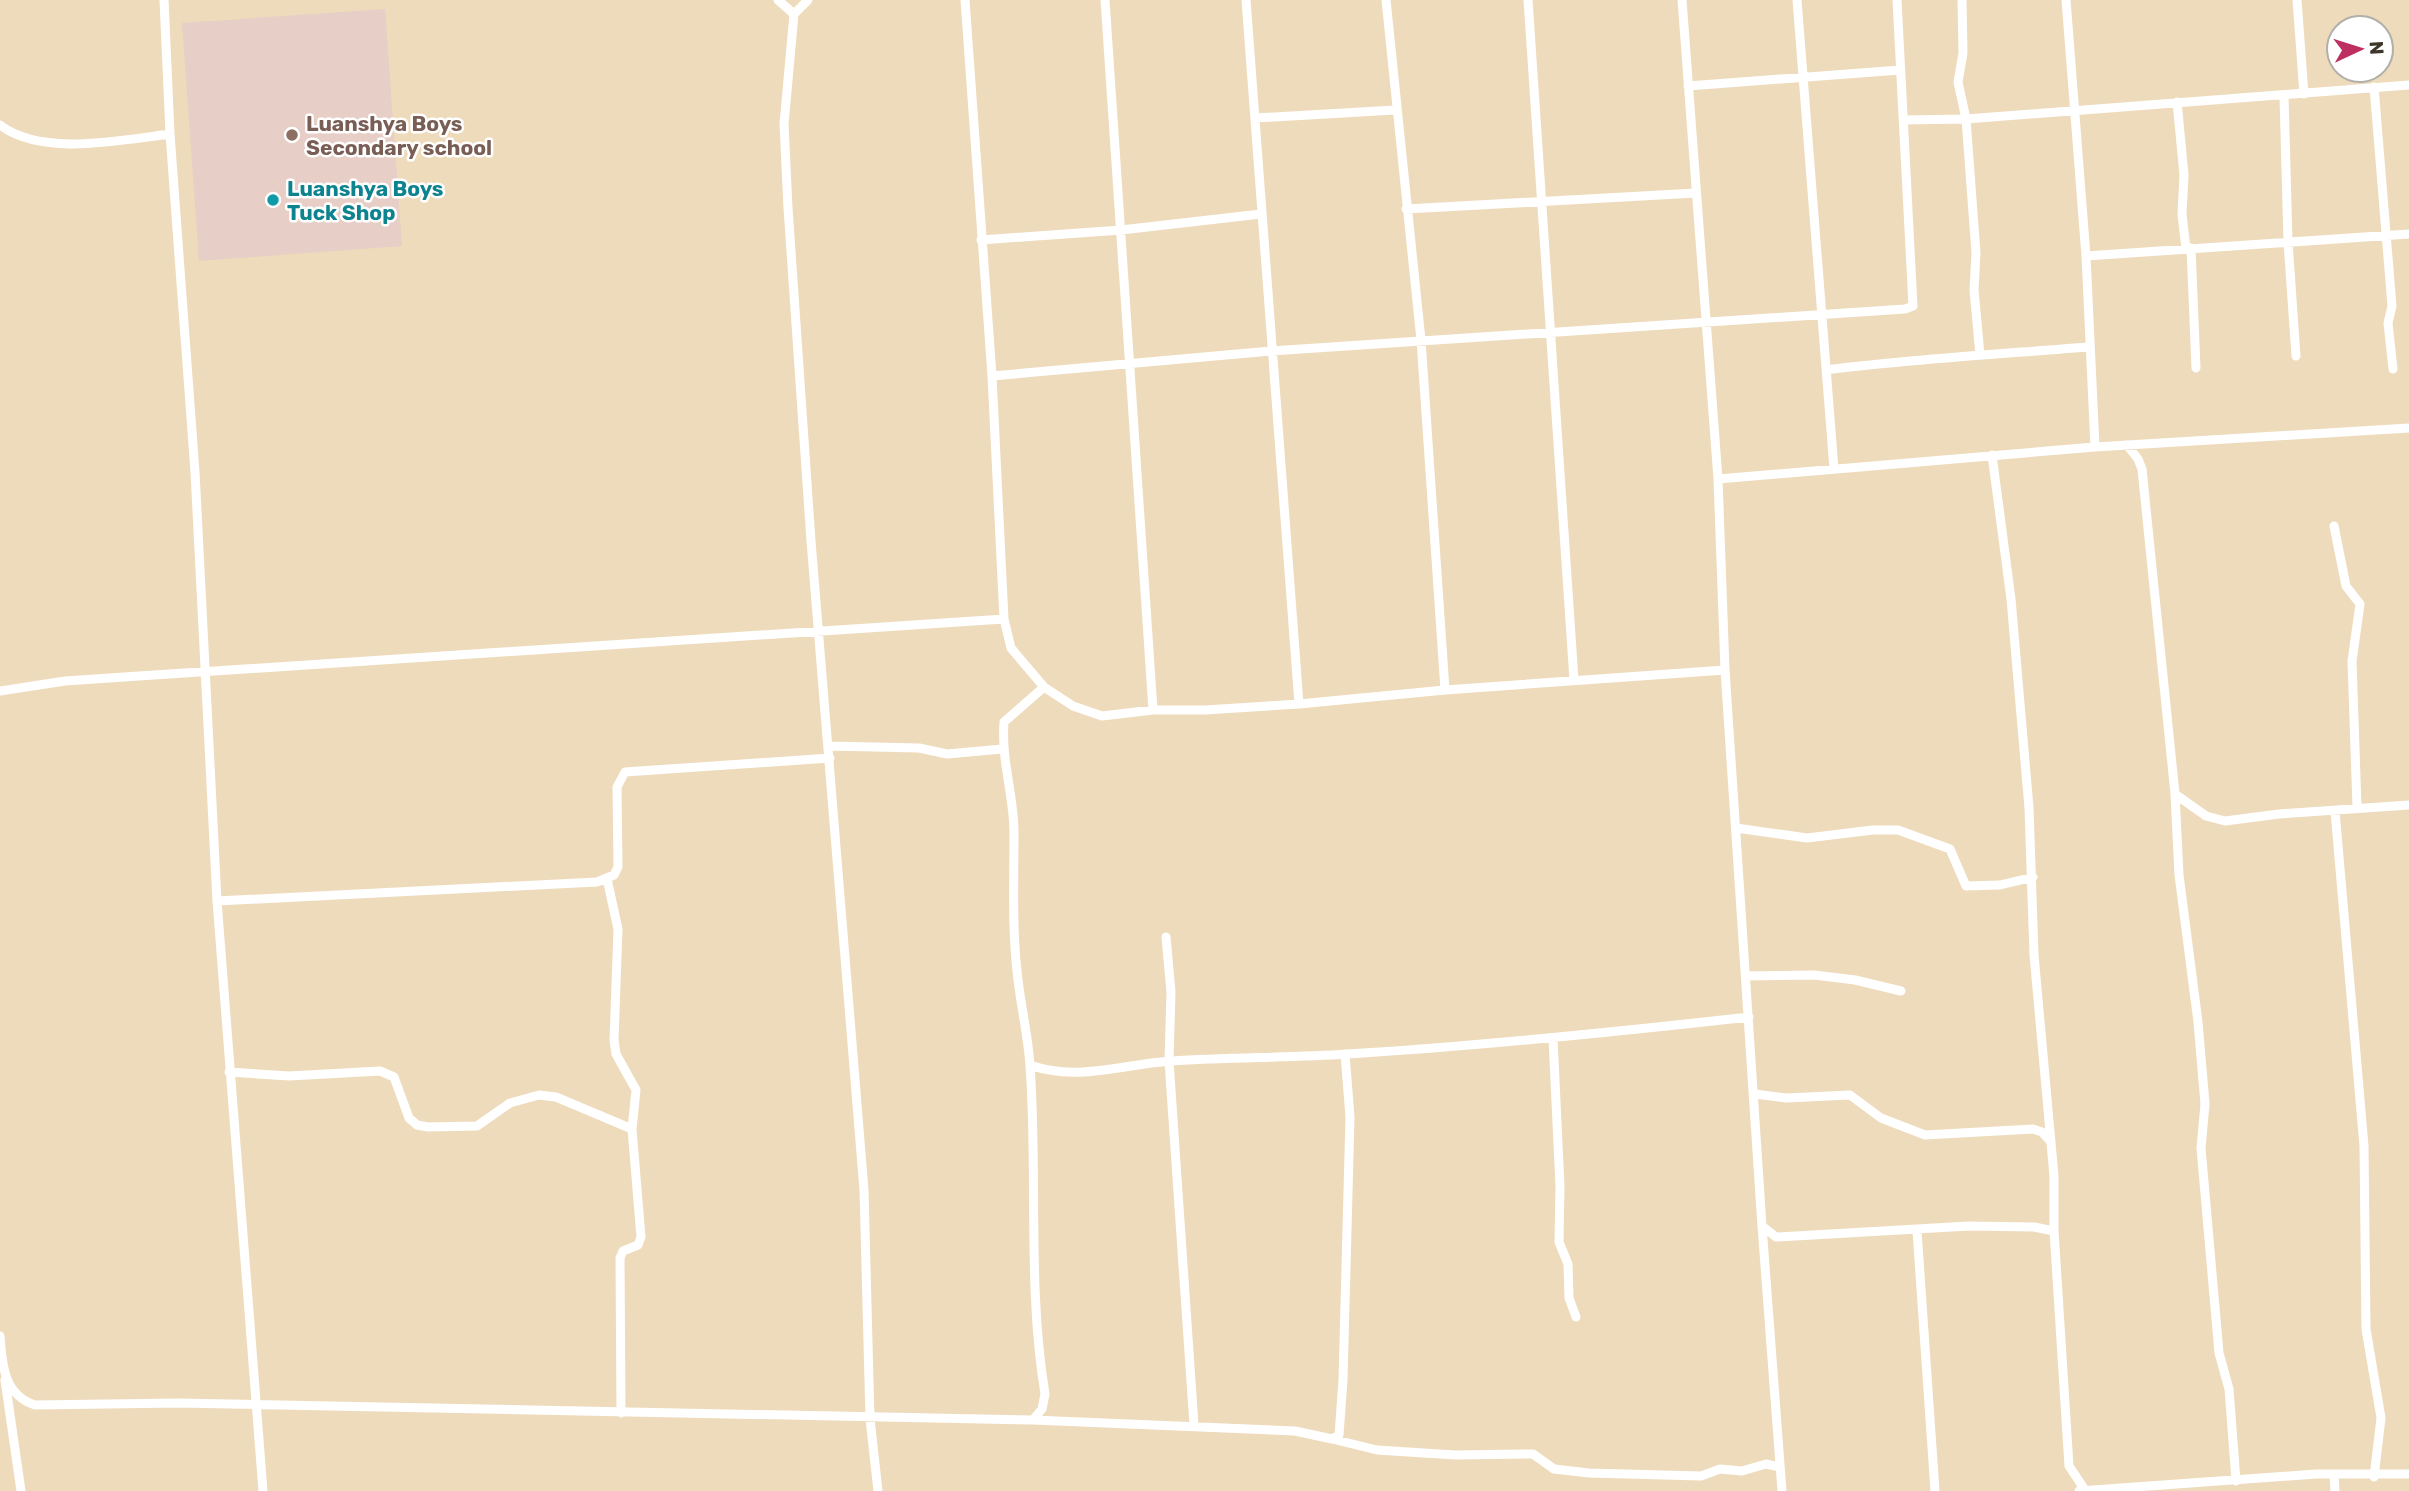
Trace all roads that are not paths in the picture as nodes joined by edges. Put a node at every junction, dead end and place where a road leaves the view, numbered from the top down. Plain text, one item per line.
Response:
1 (164, 0) edge
2 (778, 0) edge
3 (808, 0) edge
4 (965, 0) edge
5 (1105, 0) edge
6 (1246, 0) edge
7 (1386, 0) edge
8 (1528, 0) edge
9 (1682, 0) edge
10 (1797, 0) edge
11 (1897, 0) edge
12 (1962, 0) edge
13 (2066, 0) edge
14 (2297, 0) edge
15 (794, 14) junction
16 (1900, 70) junction
17 (1802, 78) junction
18 (2409, 85) edge
19 (1688, 86) junction
20 (2374, 87) junction
21 (2304, 94) junction
22 (2284, 96) junction
23 (2176, 102) junction
24 (1395, 110) junction
25 (2072, 110) junction
26 (1255, 118) junction
27 (1966, 119) junction
28 (1903, 120) junction
29 (4, 128) edge
30 (170, 134) junction
31 (0, 141) edge
32 (1696, 193) junction
33 (1542, 201) junction
34 (1406, 209) junction
35 (1261, 214) junction
36 (1121, 230) junction
37 (2409, 234) edge
38 (2384, 235) junction
39 (981, 240) junction
40 (2288, 242) junction
41 (2188, 248) junction
42 (2086, 256) junction
43 (1823, 315) junction
44 (1705, 322) junction
45 (1549, 331) junction
46 (1422, 340) junction
47 (2088, 347) junction
48 (1271, 351) junction
49 (1980, 355) junction
50 (2296, 356) dead end
51 (1128, 363) junction
52 (2196, 368) dead end
53 (2393, 369) dead end
54 (1826, 370) junction
55 (992, 376) junction
56 (2409, 428) edge
57 (2127, 445) junction
58 (2095, 447) junction
59 (1992, 455) junction
60 (1834, 469) junction
61 (1718, 479) junction
62 (2334, 526) dead end
63 (1004, 620) junction
64 (818, 629) junction
65 (1725, 670) junction
66 (207, 671) junction
67 (1574, 680) junction
68 (1044, 687) junction
69 (1445, 690) junction
70 (0, 691) edge
71 (1299, 704) junction
72 (1153, 710) junction
73 (829, 746) junction
74 (1002, 749) junction
75 (830, 758) junction
76 (2175, 794) junction
77 (2409, 804) edge
78 (2357, 807) junction
79 (2335, 811) junction
80 (1736, 828) junction
81 (2033, 877) junction
82 (607, 879) junction
83 (217, 901) junction
84 (1166, 937) dead end
85 (1746, 976) junction
86 (1901, 990) dead end
87 (1749, 1017) junction
88 (1553, 1039) junction
89 (1345, 1054) junction
90 (1169, 1061) junction
91 (1030, 1065) junction
92 (229, 1072) junction
93 (1755, 1094) junction
94 (632, 1129) junction
95 (2051, 1142) junction
96 (1762, 1226) junction
97 (1917, 1231) junction
98 (2054, 1231) junction
99 (1576, 1317) dead end
100 (0, 1336) edge
101 (4, 1375) junction
102 (256, 1407) junction
103 (621, 1413) junction
104 (870, 1419) junction
105 (1033, 1420) junction
106 (1194, 1425) junction
107 (1332, 1439) junction
108 (1780, 1467) junction
109 (2409, 1474) edge
110 (2334, 1475) junction
111 (2374, 1477) junction
112 (2236, 1481) junction
113 (2085, 1490) edge
114 (20, 1491) edge
115 (263, 1491) edge
116 (878, 1491) edge
117 (1782, 1491) edge
118 (1935, 1491) edge
119 (2078, 1491) edge
120 (2335, 1491) edge

1 - 30 street
2 - 15 street
3 - 15 street
4 - 39 street
5 - 36 street
6 - 26 street
7 - 24 street
8 - 33 street
9 - 19 street
10 - 17 street
11 - 16 street
12 - 27 street
13 - 25 street
14 - 21 street
15 - 64 street
16 - 17 street
16 - 28 street
17 - 19 street
17 - 43 street
18 - 20 street
19 - 32 street
20 - 21 street
20 - 38 street
21 - 22 street
22 - 23 street
22 - 40 street
23 - 25 street
23 - 41 street
24 - 26 street
24 - 34 street
25 - 27 street
25 - 42 street
26 - 35 street
27 - 28 street
27 - 49 street
28 - 43 street
29 - 30 street
29 - 31 street
30 - 66 street
32 - 33 street
32 - 44 street
33 - 34 street
33 - 45 street
34 - 46 street
35 - 36 street
35 - 48 street
36 - 39 street
36 - 51 street
37 - 38 street
38 - 40 street
38 - 53 street
39 - 55 street
40 - 41 street
40 - 50 street
41 - 42 street
41 - 52 street
42 - 47 street
43 - 44 street
43 - 54 street
44 - 45 street
44 - 61 street
45 - 46 street
45 - 67 street
46 - 48 street
46 - 69 street
47 - 49 street
47 - 58 street
48 - 51 street
48 - 71 street
49 - 54 street
51 - 55 street
51 - 72 street
54 - 60 street
55 - 63 street
56 - 57 street
57 - 58 street
57 - 76 street
58 - 59 street
59 - 60 street
59 - 81 street
60 - 61 street
61 - 65 street
62 - 78 street
63 - 64 street
63 - 68 street
64 - 66 street
64 - 73 street
65 - 67 street
65 - 80 street
66 - 70 street
66 - 83 street
67 - 69 street
68 - 72 street
68 - 74 street
69 - 71 street
71 - 72 street
73 - 74 street
73 - 75 street
74 - 91 street
75 - 82 street
75 - 104 street
76 - 79 street
76 - 112 street
77 - 78 street
78 - 79 street
79 - 111 street
80 - 81 street
80 - 85 street
81 - 95 street
82 - 83 street
82 - 94 street
83 - 92 street
84 - 90 street
85 - 86 street
85 - 87 street
87 - 88 street
87 - 93 street
88 - 89 street
88 - 99 street
89 - 90 street
89 - 107 street
90 - 91 street
90 - 106 street
91 - 105 street
92 - 94 street
92 - 102 street
93 - 95 street
93 - 96 street
94 - 103 street
95 - 98 street
96 - 97 street
96 - 108 street
97 - 98 street
97 - 118 street
98 - 113 street
100 - 101 street
101 - 102 street
101 - 114 street
102 - 103 street
102 - 115 street
103 - 104 street
104 - 105 street
104 - 116 street
105 - 106 street
106 - 107 street
107 - 108 street
108 - 117 street
109 - 111 street
110 - 111 street
110 - 112 street
110 - 120 street
112 - 113 street
113 - 119 street

